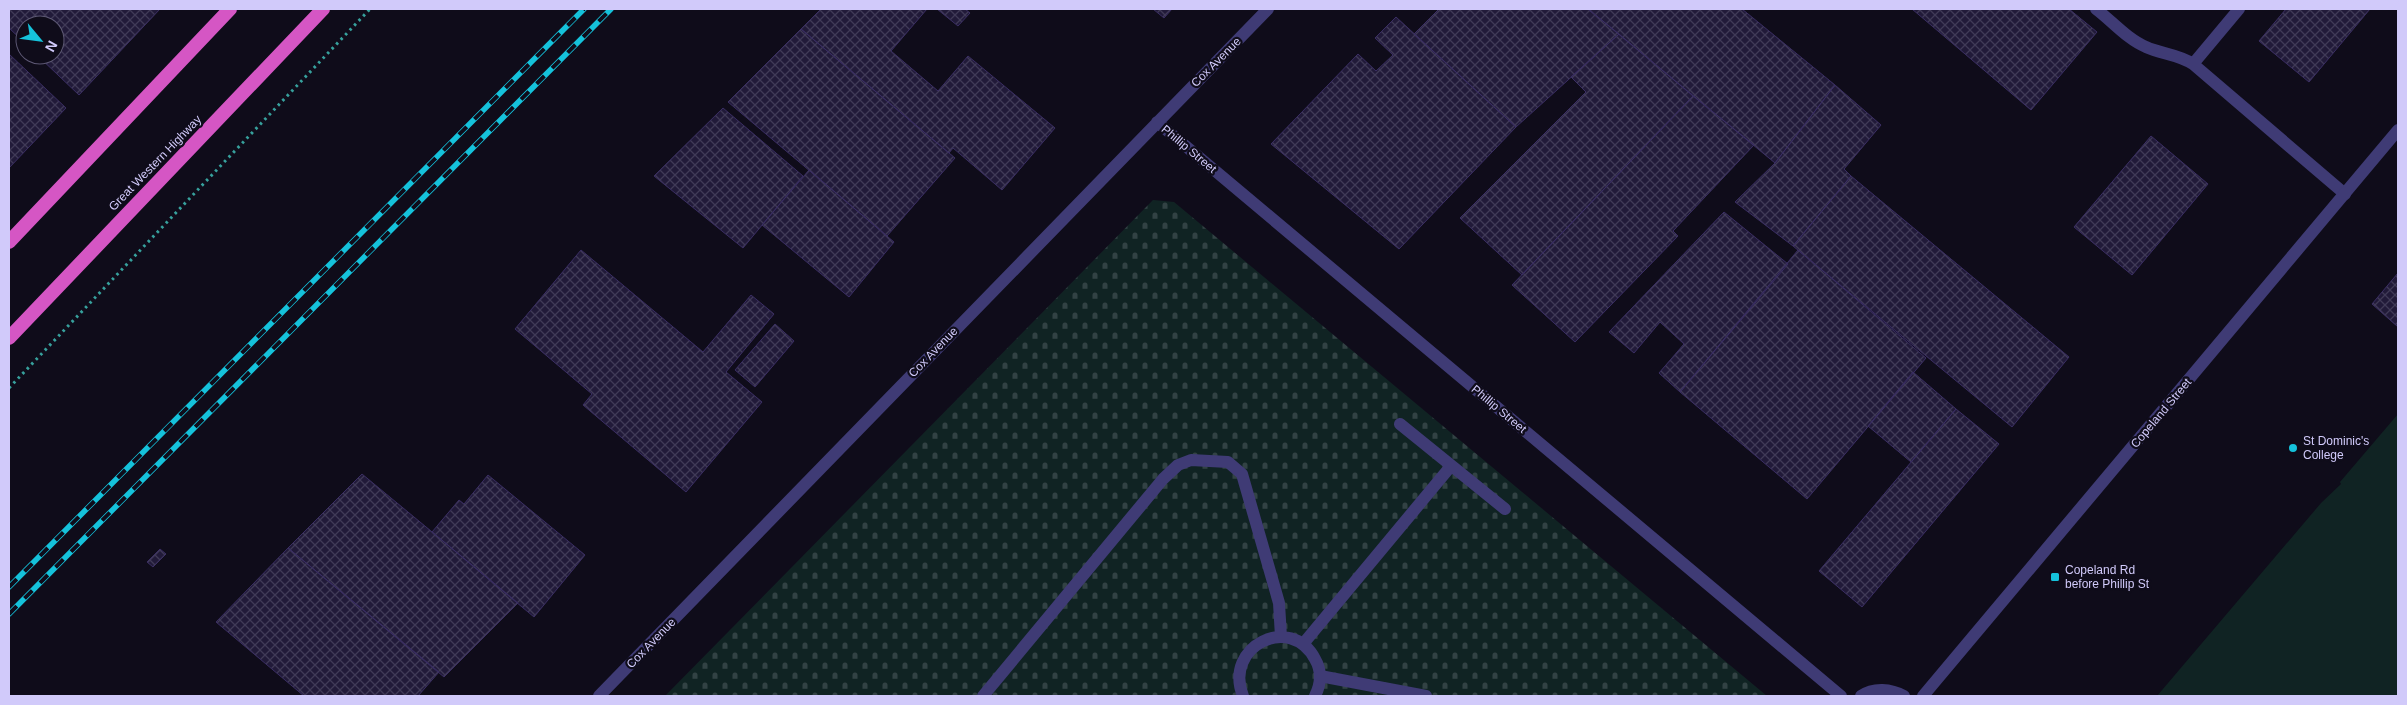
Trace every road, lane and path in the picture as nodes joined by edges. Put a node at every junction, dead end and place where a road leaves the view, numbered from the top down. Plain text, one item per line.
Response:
1 (230, 9) edge
2 (323, 9) edge
3 (370, 9) edge
4 (1268, 9) edge
5 (2096, 9) edge
6 (2239, 9) edge
7 (2193, 64) junction
8 (1157, 122) junction
9 (2398, 130) edge
10 (2344, 194) junction
11 (9, 242) edge
12 (9, 338) edge
13 (9, 388) edge
14 (1400, 424) dead end
15 (1451, 466) junction
16 (1505, 509) dead end
17 (1280, 637) junction
18 (1303, 644) junction
19 (1320, 676) junction
20 (599, 696) edge
21 (983, 696) edge
22 (1243, 696) edge
23 (1316, 696) edge
24 (1426, 696) edge
25 (1841, 696) edge
26 (1861, 696) edge
27 (1904, 696) edge
28 (1922, 696) edge

1 - 11 highway
2 - 12 highway, Great Western Highway
3 - 13 path
4 - 8 street, Cox Avenue
5 - 7 street
6 - 7 street
7 - 10 street
8 - 20 street, Cox Avenue
8 - 25 street, Phillip Street
9 - 10 street, Copeland Street
10 - 28 street, Copeland Street
14 - 15 street
15 - 16 street
15 - 18 street
17 - 18 street
17 - 21 street
17 - 22 street
18 - 19 street
19 - 23 street
19 - 24 street
26 - 27 street

